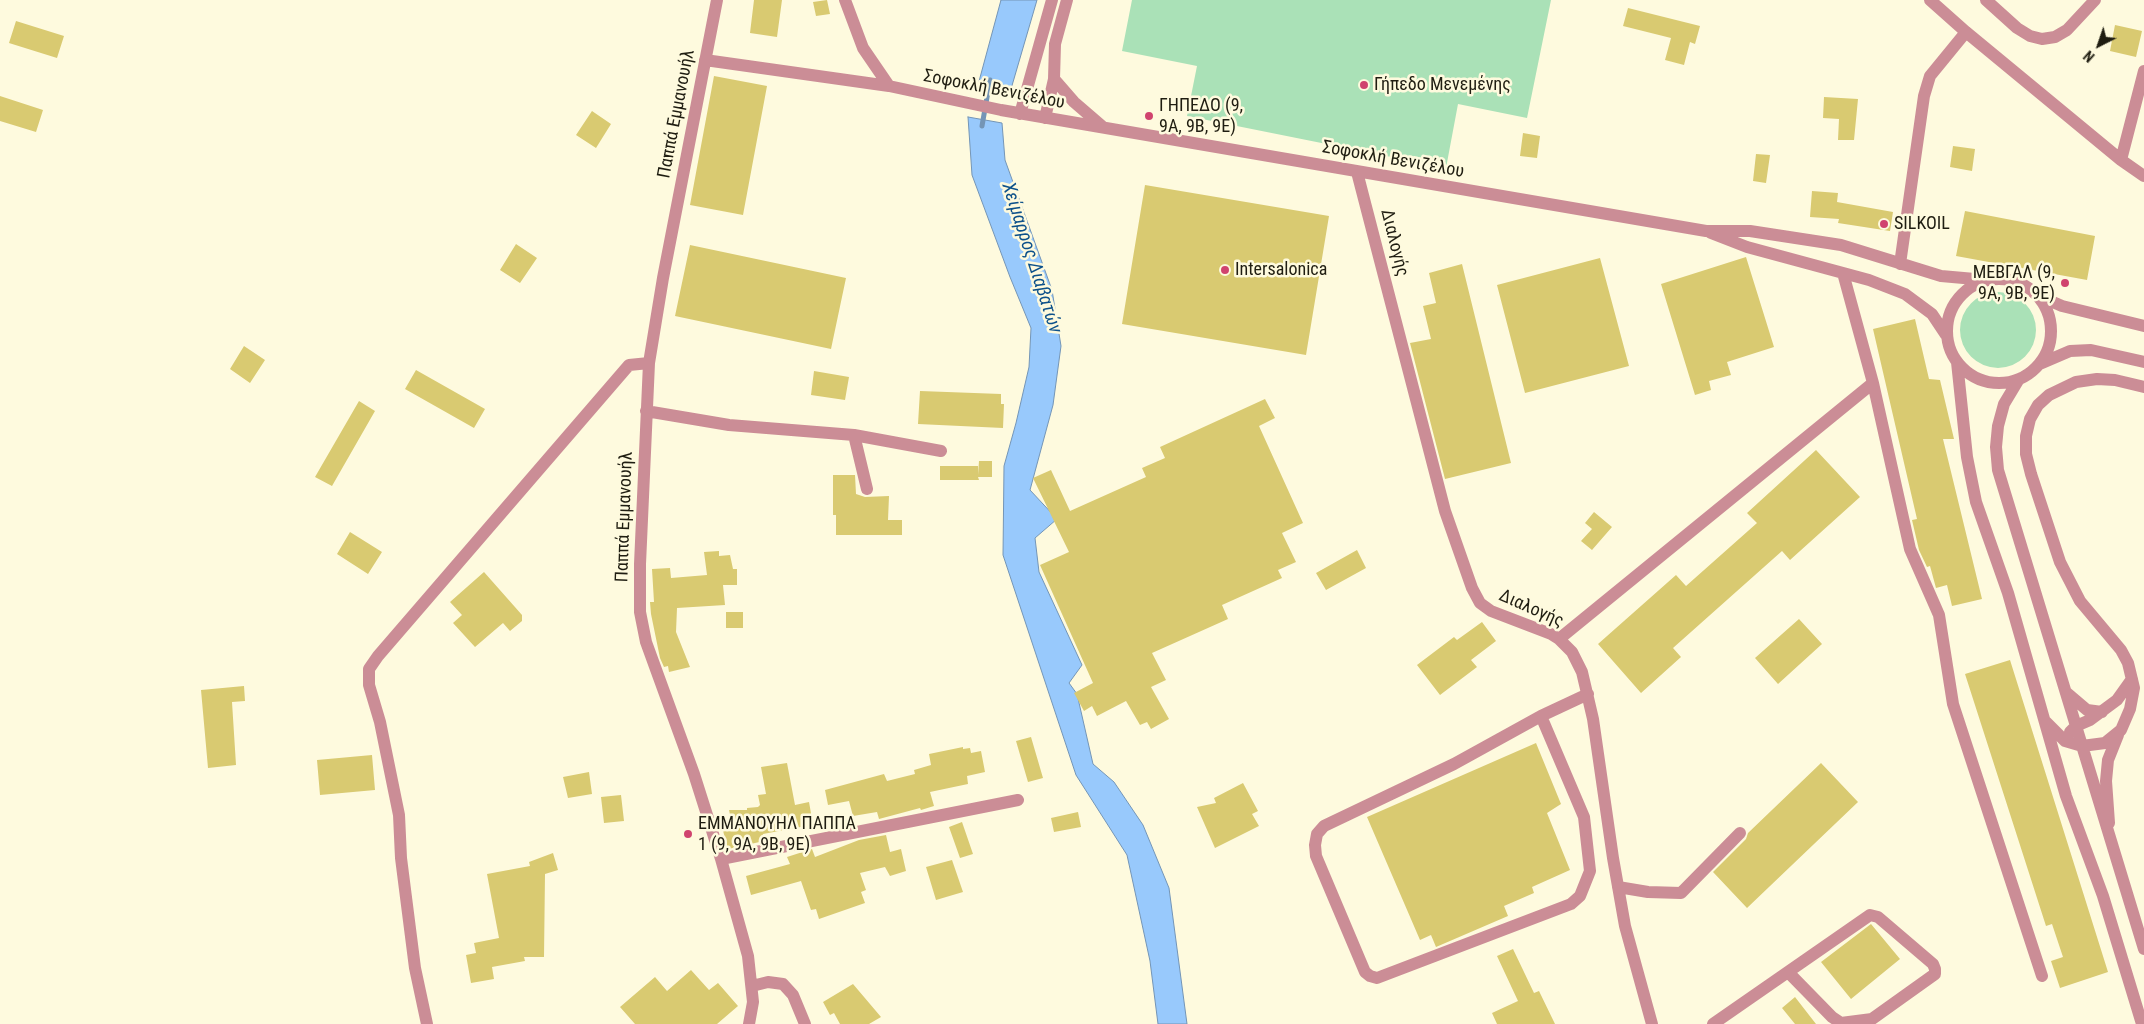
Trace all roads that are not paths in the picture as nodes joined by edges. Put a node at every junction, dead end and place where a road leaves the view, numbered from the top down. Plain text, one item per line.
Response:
1 (717, 0) edge
2 (845, 0) edge
3 (1052, 0) edge
4 (1067, 0) edge
5 (1930, 0) edge
6 (1986, 0) edge
7 (2095, 0) edge
8 (1966, 32) junction
9 (705, 60) junction
10 (2144, 71) edge
11 (1054, 79) junction
12 (889, 86) junction
13 (1020, 114) junction
14 (1045, 118) junction
15 (1105, 128) junction
16 (2121, 160) junction
17 (1358, 172) junction
18 (2144, 176) edge
19 (1706, 231) junction
20 (1900, 264) junction
21 (1842, 273) junction
22 (1986, 280) junction
23 (2038, 295) junction
24 (2144, 326) edge
25 (1946, 335) junction
26 (1957, 362) junction
27 (2144, 362) edge
28 (2042, 363) junction
29 (649, 364) junction
30 (2019, 380) junction
31 (1873, 383) junction
32 (2144, 388) edge
33 (646, 411) junction
34 (854, 435) junction
35 (941, 451) dead end
36 (867, 489) dead end
37 (1559, 639) junction
38 (2132, 679) junction
39 (2066, 692) junction
40 (1588, 694) junction
41 (2102, 712) junction
42 (1541, 716) junction
43 (2044, 720) junction
44 (2076, 726) junction
45 (2121, 730) junction
46 (2065, 741) junction
47 (2082, 746) junction
48 (2056, 760) junction
49 (1018, 800) dead end
50 (1740, 833) dead end
51 (2109, 840) junction
52 (721, 859) junction
53 (1618, 887) junction
54 (2144, 949) edge
55 (1788, 972) junction
56 (2042, 976) dead end
57 (752, 986) junction
58 (427, 1024) edge
59 (749, 1024) edge
60 (805, 1024) edge
61 (1652, 1024) edge
62 (1713, 1024) edge
63 (2142, 1024) edge

1 - 9 street, Παππά Εμμανουήλ
2 - 12 street
3 - 13 street
4 - 11 street
5 - 8 street
6 - 7 street
8 - 16 street
8 - 20 street
9 - 12 street, Σοφοκλή Βενιζέλου
9 - 29 street, Παππά Εμμανουήλ
10 - 16 street
11 - 14 street
11 - 15 street
12 - 13 street, Σοφοκλή Βενιζέλου
13 - 14 street, Σοφοκλή Βενιζέλου
14 - 15 street, Σοφοκλή Βενιζέλου
15 - 17 street, Σοφοκλή Βενιζέλου
16 - 18 street
17 - 19 street, Σοφοκλή Βενιζέλου
17 - 37 street, Διαλογής
19 - 20 street, Σοφοκλή Βενιζέλου
19 - 21 street
20 - 22 street, Σοφοκλή Βενιζέλου
21 - 25 street
21 - 31 street
22 - 23 street
22 - 25 street
23 - 24 street
23 - 28 street
25 - 26 street
26 - 30 street
26 - 43 street
27 - 28 street
28 - 30 street
29 - 33 street, Παππά Εμμανουήλ
29 - 58 street
30 - 39 street
31 - 37 street
31 - 56 street
32 - 38 street
33 - 34 street
33 - 52 street, Παππά Εμμανουήλ
34 - 35 street
34 - 36 street
37 - 40 street, Διαλογής
38 - 41 street
38 - 45 street
39 - 41 street
39 - 44 street
40 - 42 street
40 - 53 street, Διαλογής
41 - 44 street
42 - 42 street
43 - 46 street
43 - 48 street
44 - 46 street
44 - 47 street
45 - 47 street
45 - 51 street
46 - 47 street
46 - 48 street
47 - 51 street
48 - 63 street
49 - 52 street
50 - 53 street
51 - 54 street
52 - 57 street, Παππά Εμμανουήλ
53 - 61 street, Διαλογής
55 - 55 street
55 - 62 street
57 - 59 street, Παππά Εμμανουήλ
57 - 60 street

